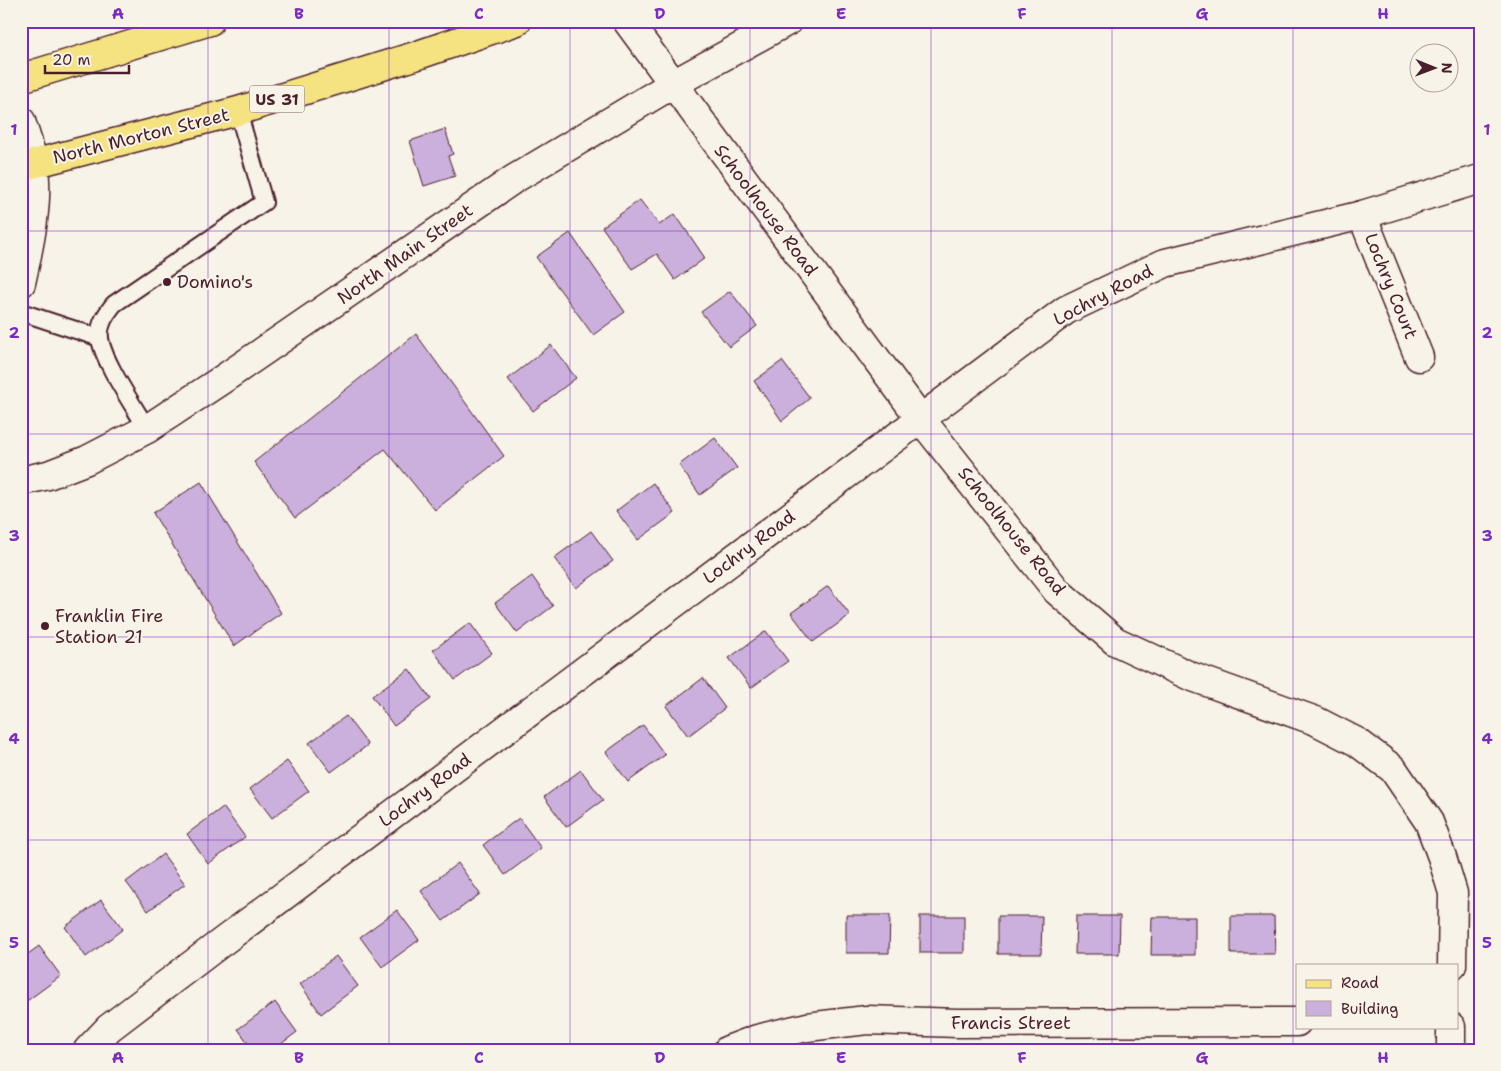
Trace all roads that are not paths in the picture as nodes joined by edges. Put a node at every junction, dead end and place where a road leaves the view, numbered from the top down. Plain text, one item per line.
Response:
1 (210, 21) edge
2 (517, 21) edge
3 (627, 21) edge
4 (788, 21) edge
5 (21, 78) edge
6 (673, 84) junction
7 (238, 111) junction
8 (21, 121) edge
9 (27, 165) edge
10 (1480, 179) edge
11 (1362, 215) junction
12 (21, 283) edge
13 (21, 312) edge
14 (100, 338) junction
15 (1419, 356) dead end
16 (920, 418) junction
17 (146, 429) junction
18 (21, 481) edge
19 (1452, 964) edge
20 (1296, 1022) edge
21 (1451, 1028) edge
22 (88, 1050) edge
23 (728, 1050) edge
24 (1451, 1050) edge

1 - 5 main road
2 - 7 main road, North Morton Street / US 31
3 - 6 street, Schoolhouse Road
4 - 6 street, North Main Street
6 - 16 street, Schoolhouse Road
6 - 17 street, North Main Street
7 - 9 main road, North Morton Street / US 31
7 - 14 lane
8 - 9 street
9 - 12 street
10 - 11 street, Lochry Road
11 - 15 street, Lochry Court
11 - 16 street, Lochry Road
13 - 14 lane
14 - 17 lane
16 - 19 street, Schoolhouse Road
16 - 22 street, Lochry Road
17 - 18 street, North Main Street
20 - 23 street, Francis Street
21 - 24 street

